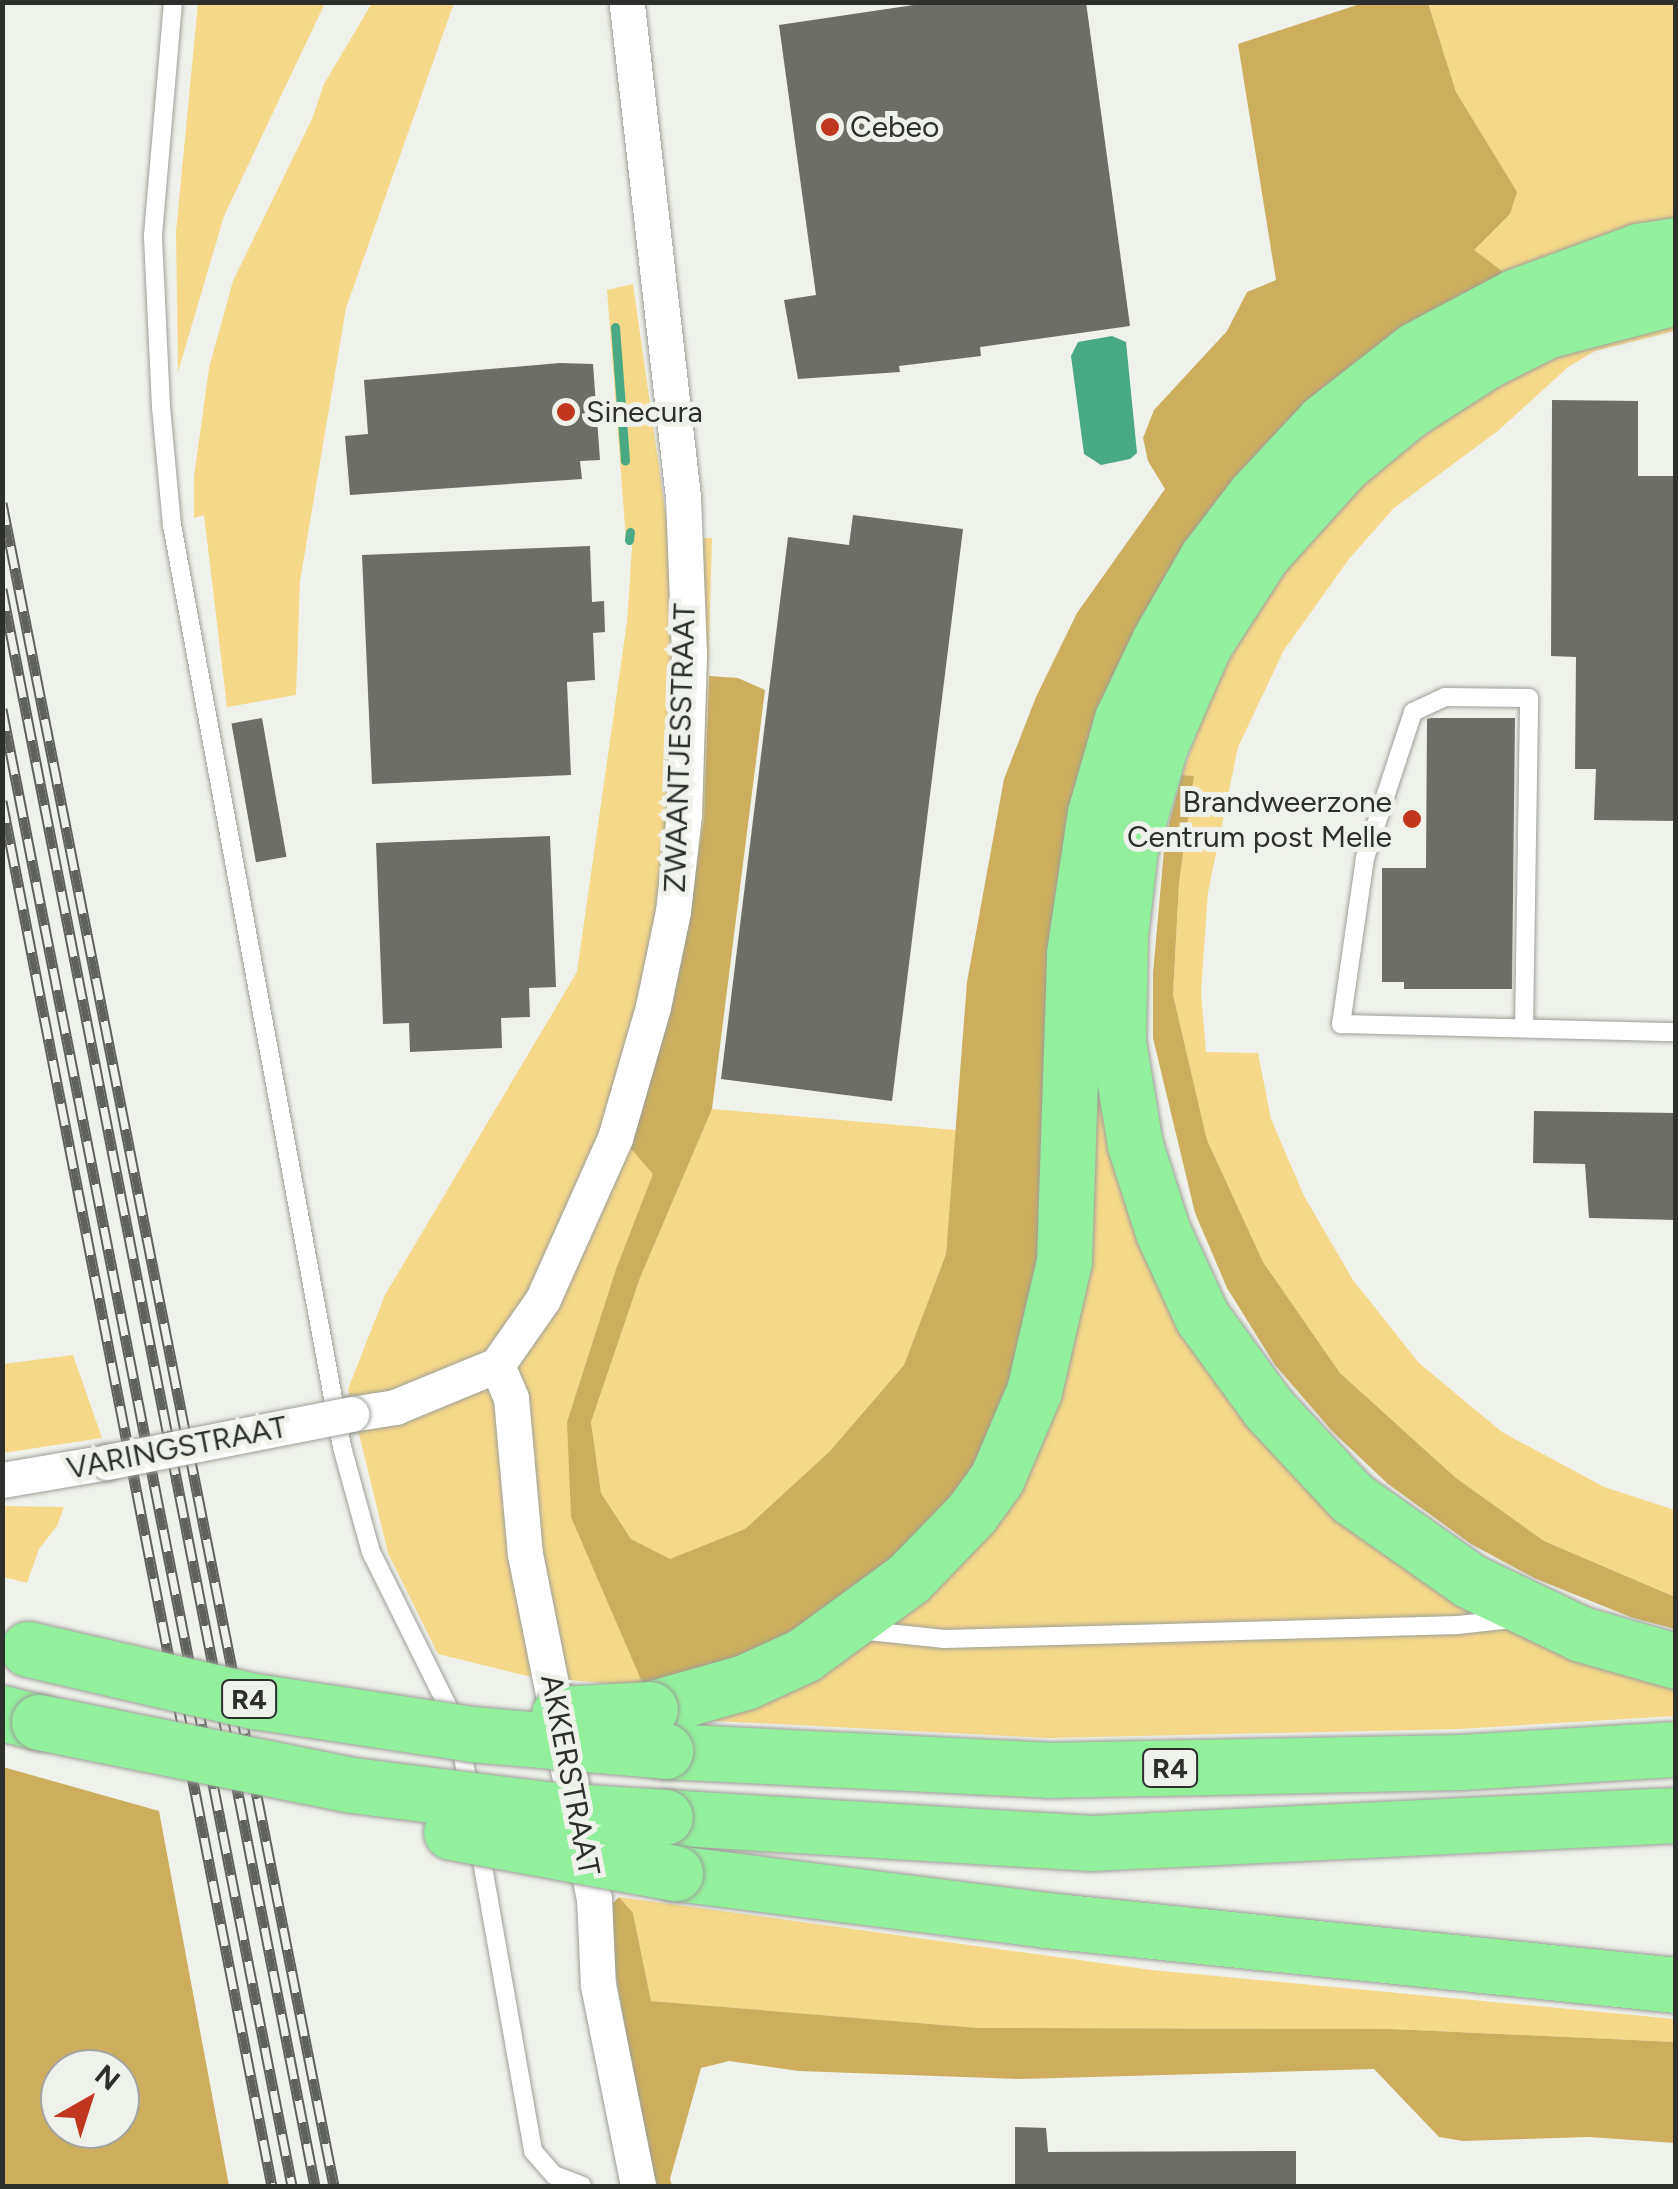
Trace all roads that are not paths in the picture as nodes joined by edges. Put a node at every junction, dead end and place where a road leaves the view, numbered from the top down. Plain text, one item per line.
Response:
1 (173, 2) edge
2 (628, 2) edge
3 (1676, 245) edge
4 (1676, 297) edge
5 (1524, 1028) junction
6 (1676, 1032) edge
7 (497, 1365) junction
8 (2, 1480) edge
9 (1542, 1615) junction
10 (842, 1629) junction
11 (15, 1646) edge
12 (1676, 1661) edge
13 (21, 1718) edge
14 (658, 1730) junction
15 (1676, 1749) edge
16 (352, 1786) junction
17 (1676, 1814) edge
18 (1676, 1985) edge
19 (582, 2186) edge
20 (632, 2186) edge

1 - 19 lane
2 - 7 street, ZWAANTJESSTRAAT
3 - 10 highway
4 - 9 highway
5 - 5 lane
5 - 6 lane
7 - 8 street, VARINGSTRAAT, bridge
7 - 20 street, AKKERSTRAAT
9 - 10 lane
9 - 12 highway
10 - 14 highway
11 - 14 highway, R4, bridge
13 - 16 highway, R4, bridge
14 - 15 highway, R4
16 - 17 highway, R4, bridge
16 - 18 highway, bridge

